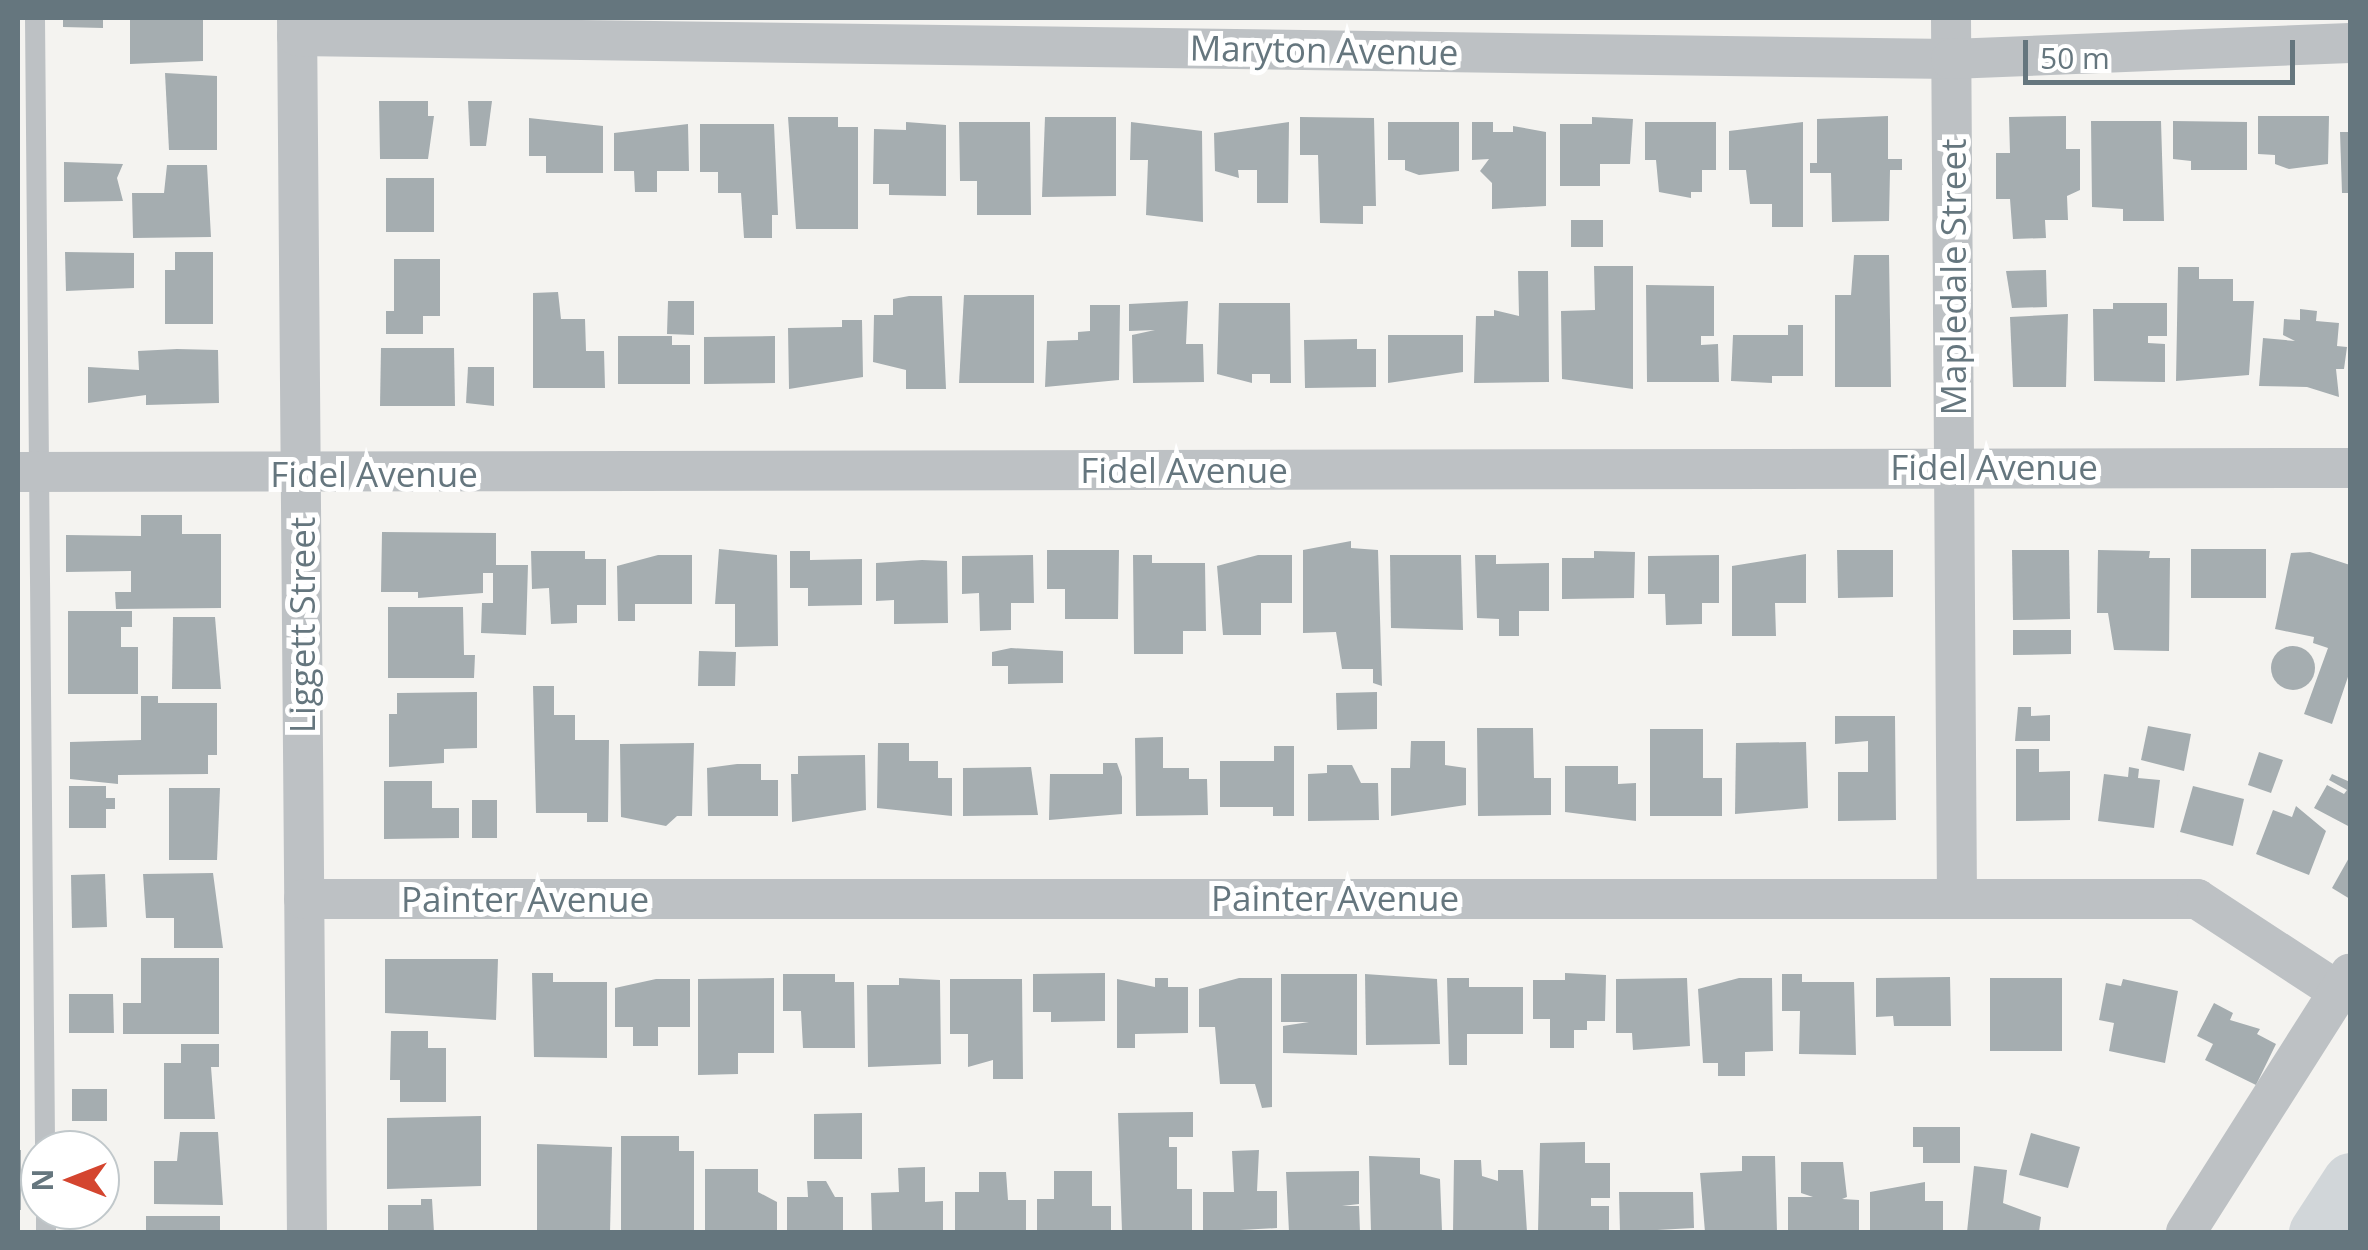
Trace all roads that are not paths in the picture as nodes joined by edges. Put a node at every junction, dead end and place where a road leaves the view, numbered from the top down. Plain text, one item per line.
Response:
1 (35, 18) edge
2 (1951, 18) edge
3 (297, 26) edge
4 (2350, 43) edge
5 (1951, 59) junction
6 (1954, 466) junction
7 (2350, 468) edge
8 (28, 472) edge
9 (300, 475) junction
10 (1958, 897) junction
11 (304, 899) junction
12 (2345, 983) edge
13 (45, 1130) edge
14 (2350, 1180) edge
15 (307, 1232) edge
16 (2186, 1232) edge
17 (2316, 1232) edge

1 - 8 lane
2 - 5 street, Mapledale Street
3 - 5 street, Maryton Avenue
3 - 9 street, Liggett Street
4 - 5 street, Maryton Avenue
5 - 6 street, Mapledale Street
6 - 7 street, Fidel Avenue
6 - 9 street, Fidel Avenue
6 - 10 street, Mapledale Street
8 - 9 street, Fidel Avenue
8 - 13 lane
9 - 11 street, Liggett Street
10 - 11 street, Painter Avenue
10 - 12 street, Painter Avenue
11 - 15 street, Liggett Street
12 - 16 street
14 - 17 highway

